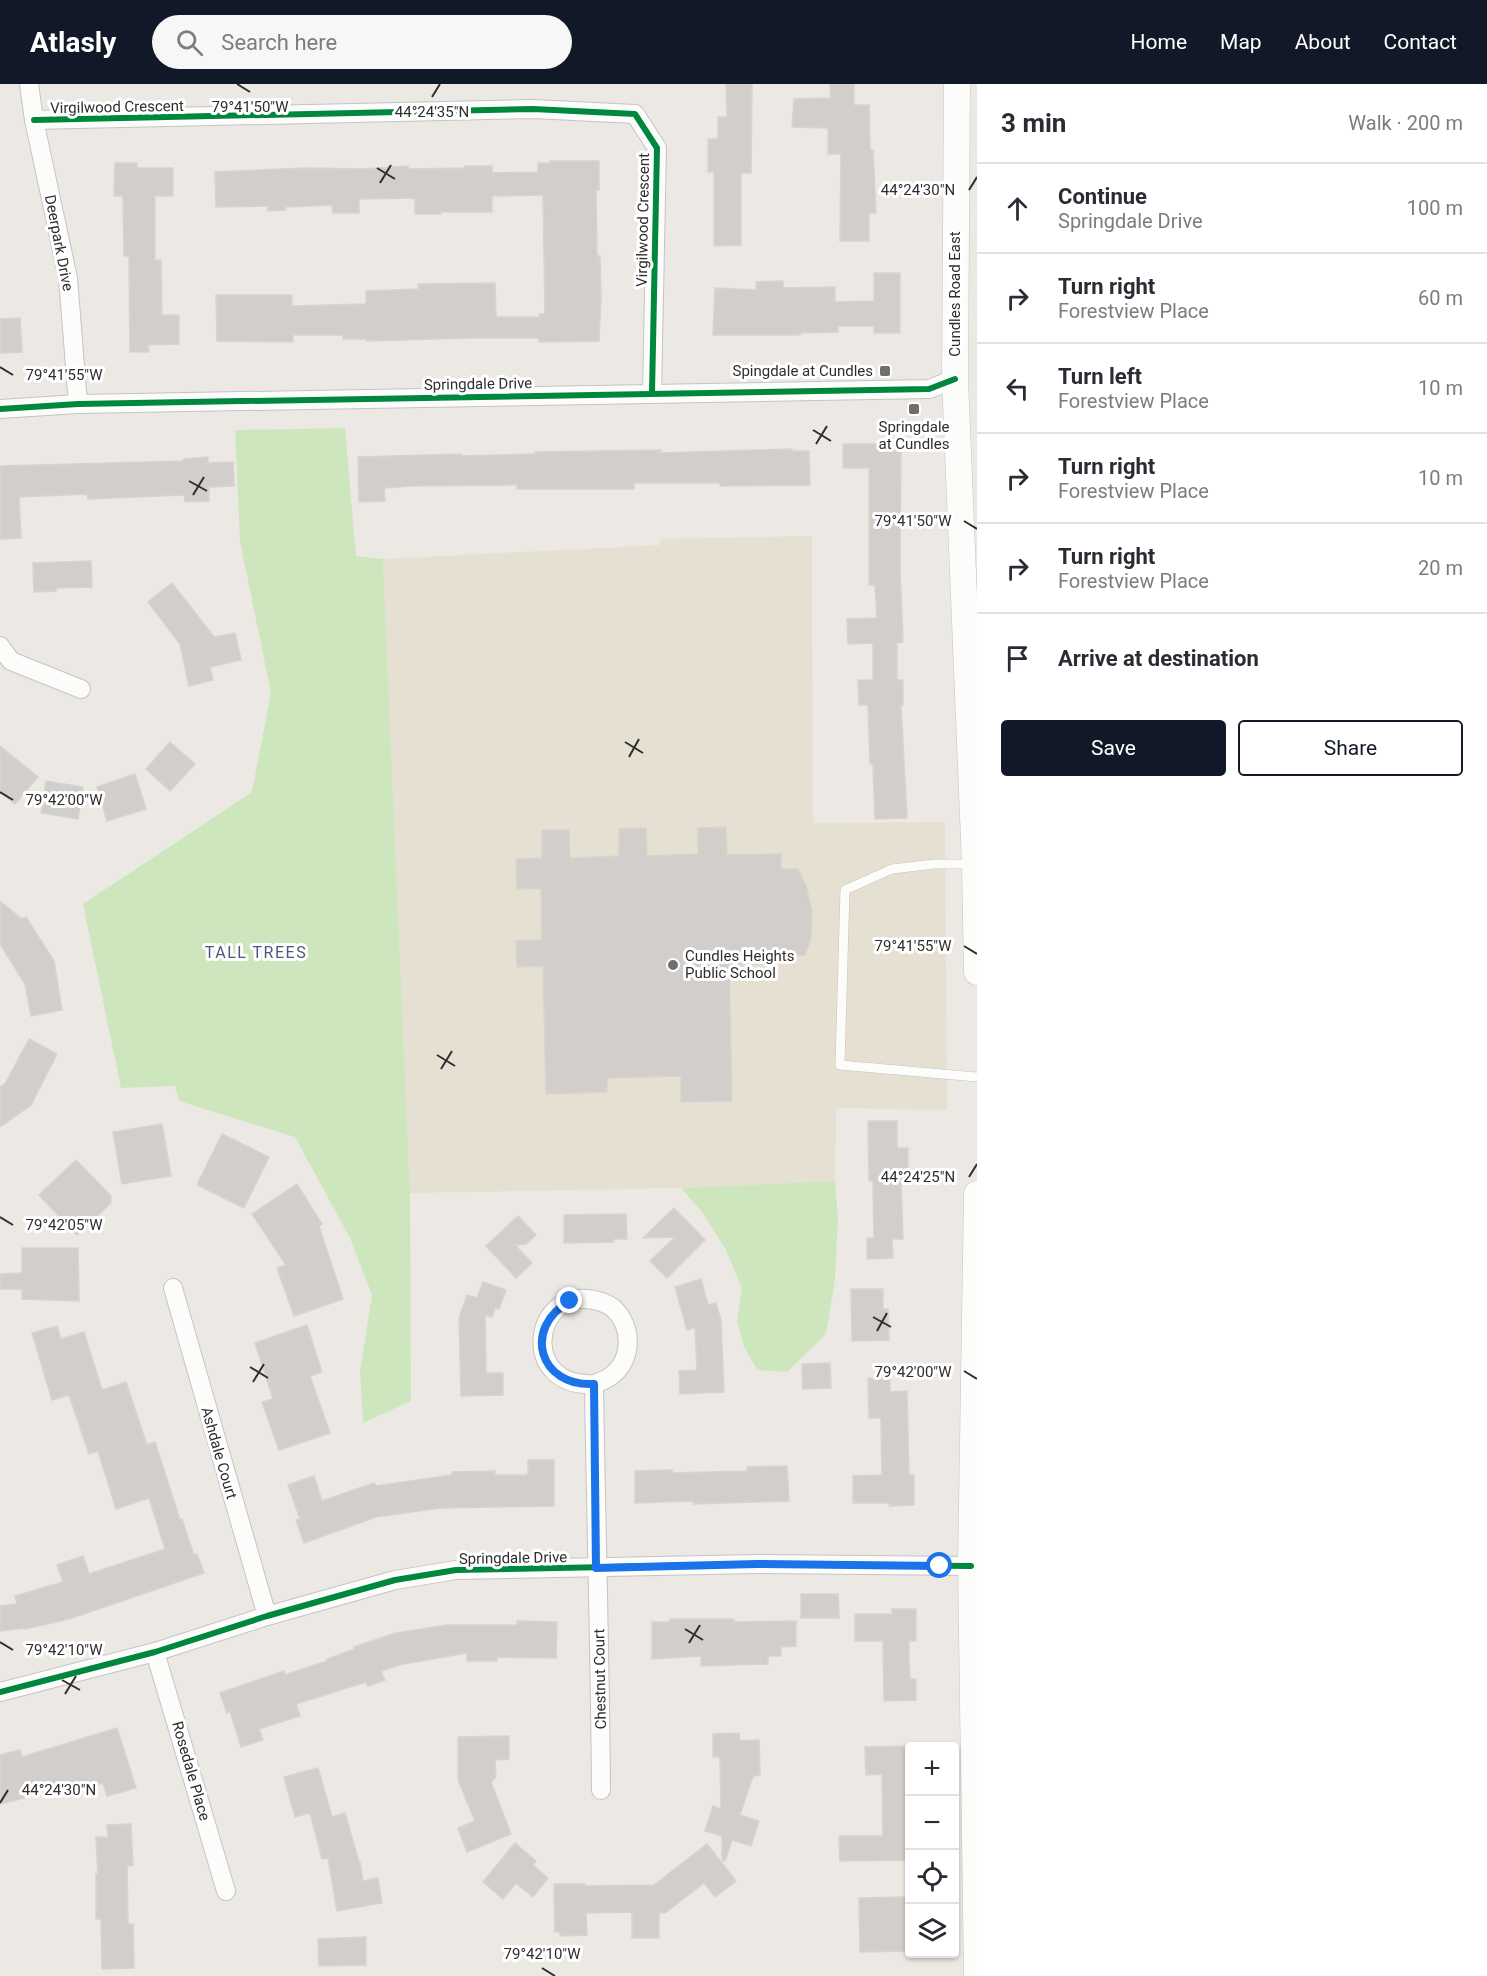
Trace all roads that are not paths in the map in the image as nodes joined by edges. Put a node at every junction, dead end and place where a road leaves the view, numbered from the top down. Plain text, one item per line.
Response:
1 (29, 84) edge
2 (957, 84) edge
3 (34, 120) junction
4 (955, 379) junction
5 (652, 393) junction
6 (78, 404) junction
7 (0, 409) edge
8 (0, 646) edge
9 (81, 689) dead end
10 (976, 864) edge
11 (977, 972) edge
12 (977, 1077) edge
13 (977, 1194) edge
14 (173, 1288) dead end
15 (594, 1384) junction
16 (971, 1566) junction
17 (596, 1568) junction
18 (267, 1616) junction
19 (155, 1652) junction
20 (0, 1692) edge
21 (601, 1790) dead end
22 (226, 1891) dead end
23 (977, 1976) edge

1 - 3 street, Deerpark Drive
2 - 4 main road, Cundles Road East
3 - 5 street, Virgilwood Crescent
3 - 6 street, Deerpark Drive
4 - 5 street, Springdale Drive
4 - 10 main road, Cundles Road East
5 - 6 street, Springdale Drive
6 - 7 street, Springdale Drive
8 - 9 street
10 - 11 main road, Cundles Road East
10 - 12 lane
13 - 16 main road
14 - 18 street, Ashdale Court
15 - 15 street
15 - 17 street, Chestnut Court
16 - 17 street, Springdale Drive
16 - 23 main road
17 - 18 street, Springdale Drive
17 - 21 street, Chestnut Court
18 - 19 street, Springdale Drive
19 - 20 street, Springdale Drive
19 - 22 street, Rosedale Place

